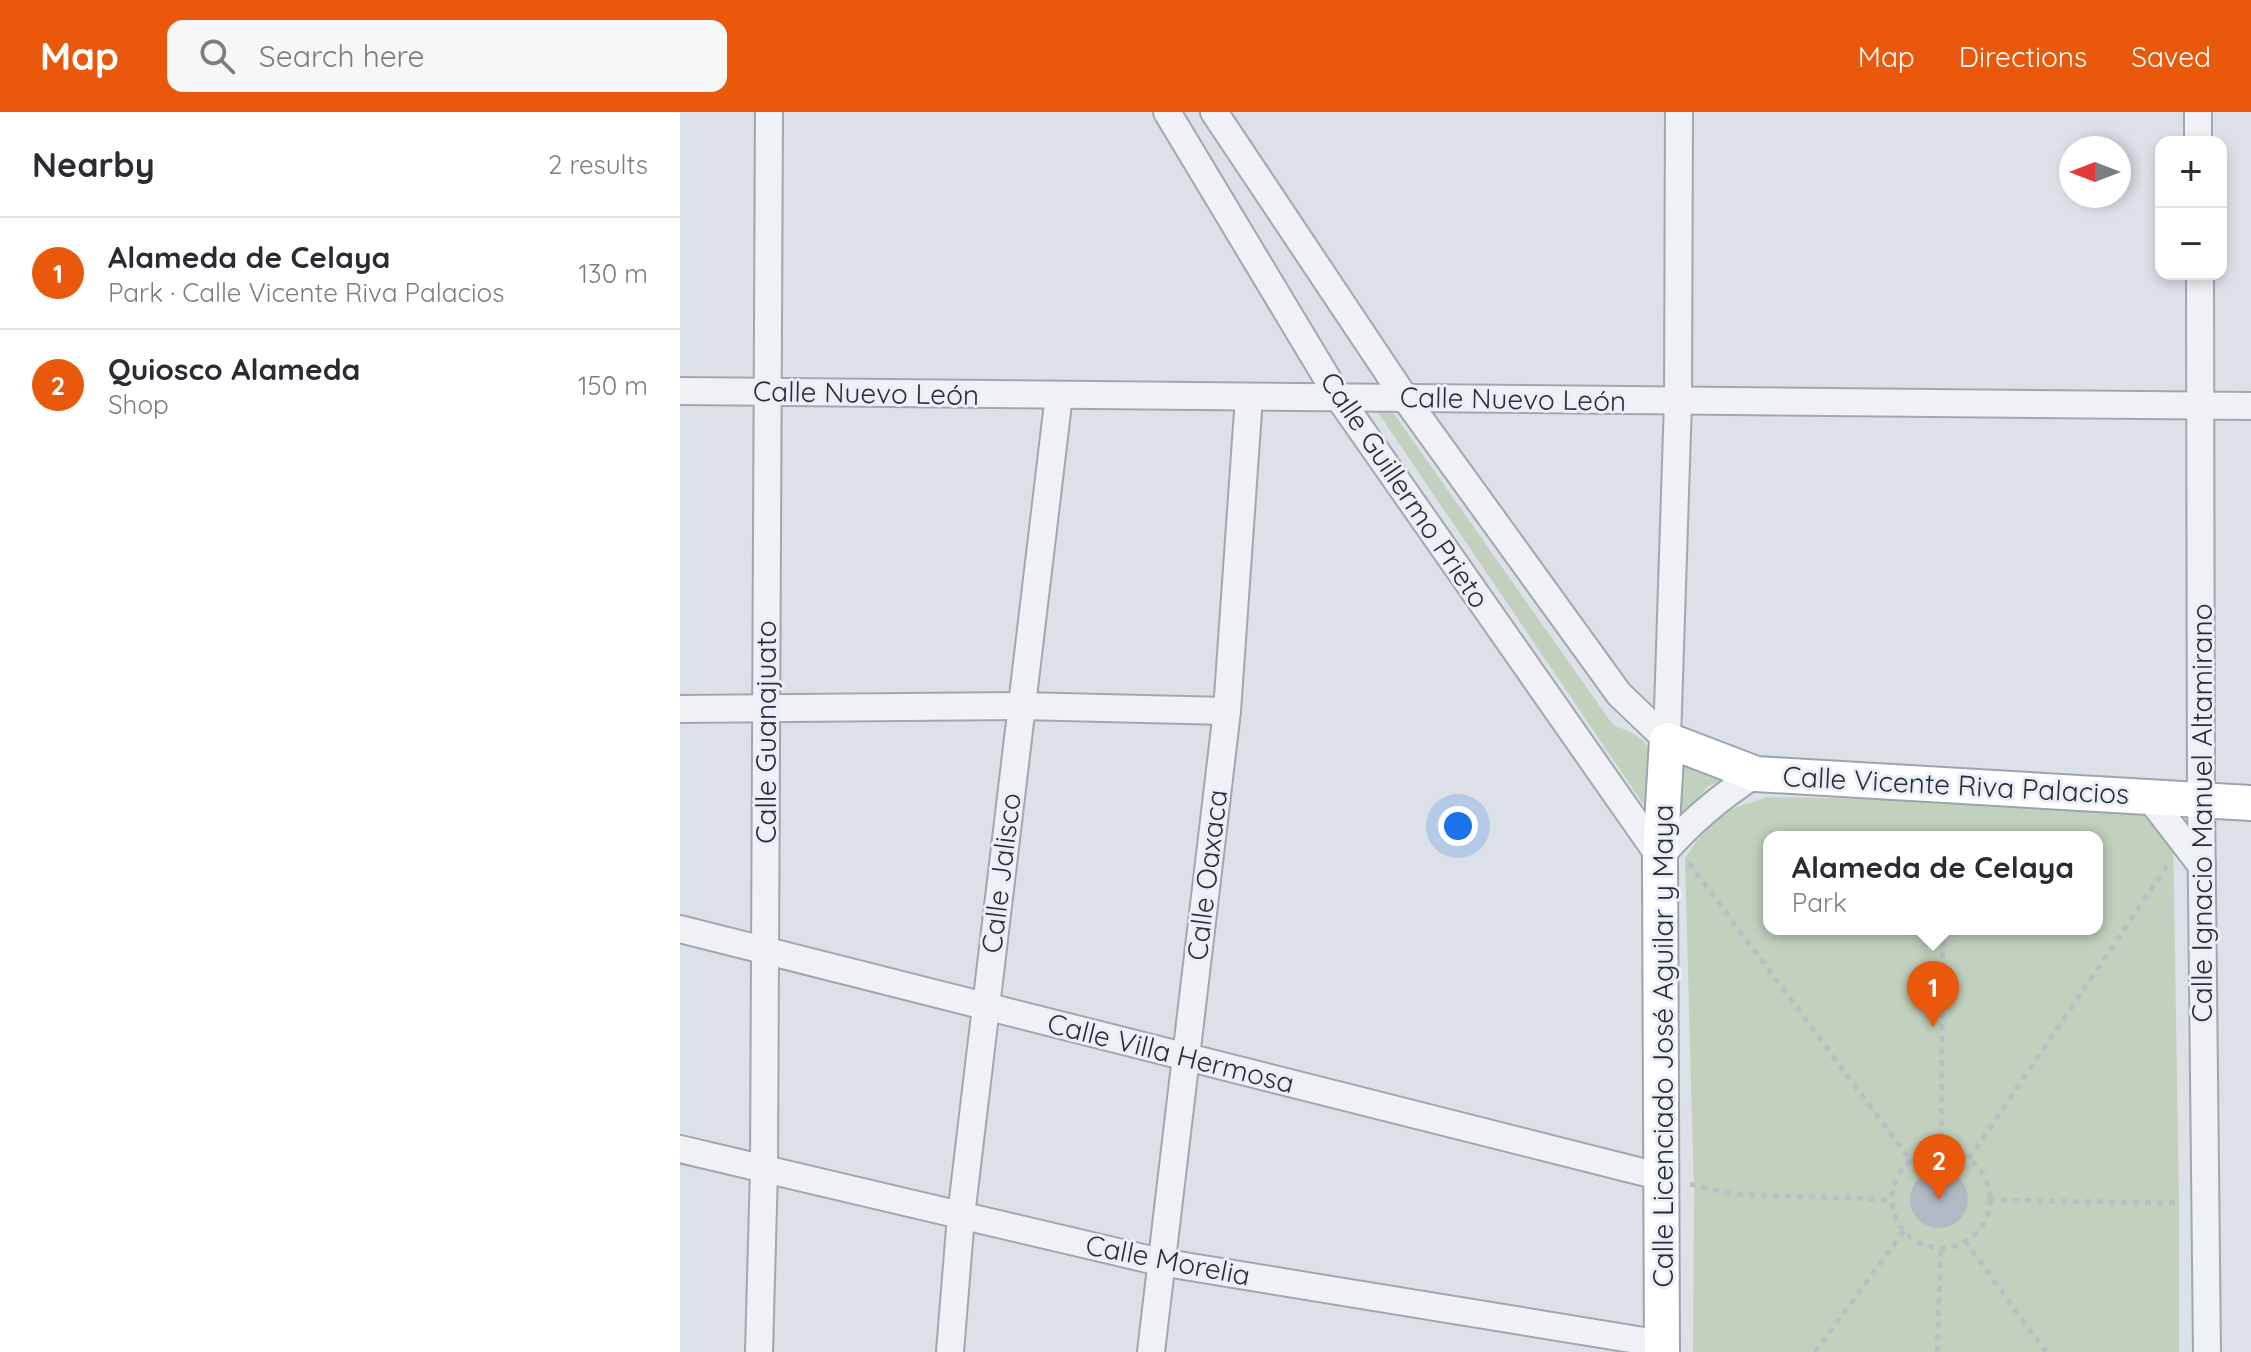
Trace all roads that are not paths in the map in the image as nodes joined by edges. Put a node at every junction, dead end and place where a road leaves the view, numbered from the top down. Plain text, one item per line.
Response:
1 (769, 112) edge
2 (1167, 112) edge
3 (1214, 112) edge
4 (1679, 112) edge
5 (2198, 112) edge
6 (2198, 136) edge
7 (2200, 280) edge
8 (680, 391) edge
9 (767, 392) junction
10 (1059, 395) junction
11 (1249, 397) junction
12 (1339, 398) junction
13 (1405, 398) junction
14 (1678, 401) junction
15 (2201, 406) junction
16 (2251, 406) edge
17 (1021, 706) junction
18 (680, 709) edge
19 (766, 709) junction
20 (1227, 711) junction
21 (1667, 740) junction
22 (1756, 774) junction
23 (2148, 796) junction
24 (2201, 799) junction
25 (2251, 803) edge
26 (1660, 857) junction
27 (2202, 866) junction
28 (680, 929) edge
29 (765, 952) junction
30 (985, 1005) junction
31 (1186, 1057) junction
32 (680, 1149) edge
33 (764, 1170) junction
34 (1662, 1177) junction
35 (961, 1216) junction
36 (1160, 1262) junction
37 (1662, 1348) edge
38 (759, 1352) edge
39 (950, 1352) edge
40 (1151, 1352) edge
41 (2207, 1352) edge

1 - 9 street, Calle Guanajuato
2 - 12 street, Calle Guillermo Prieto
3 - 13 street, Calle Guillermo Prieto
4 - 14 street
5 - 6 street
7 - 15 street, Calle Ignacio Manuel Altamirano
8 - 9 street, Calle Nuevo León
9 - 10 street, Calle Nuevo León
9 - 19 street, Calle Guanajuato
10 - 11 street, Calle Nuevo León
10 - 17 street, Calle Jalisco
11 - 12 street, Calle Nuevo León
11 - 20 street, Calle Oaxaca
12 - 13 street, Calle Nuevo León
12 - 26 street, Calle Guillermo Prieto
13 - 14 street, Calle Nuevo León
13 - 21 street, Calle Guillermo Prieto
14 - 15 street, Calle Nuevo León
14 - 21 street
15 - 16 street, Calle Nuevo León
15 - 24 street, Calle Ignacio Manuel Altamirano
17 - 19 street
17 - 20 street
17 - 30 street, Calle Jalisco
18 - 19 street
19 - 29 street, Calle Guanajuato
20 - 31 street, Calle Oaxaca
21 - 22 main road, Calle Vicente Riva Palacios
21 - 26 main road, Calle Licenciado José Aguilar y Maya
22 - 23 main road, Calle Vicente Riva Palacios
22 - 26 street
23 - 24 main road, Calle Vicente Riva Palacios
23 - 27 street
24 - 25 main road, Calle Vicente Riva Palacios
24 - 27 street, Calle Ignacio Manuel Altamirano
26 - 34 main road, Calle Licenciado José Aguilar y Maya
27 - 41 street, Calle Ignacio Manuel Altamirano
28 - 29 street, Calle Villa Hermosa
29 - 30 street, Calle Villa Hermosa
29 - 33 street, Calle Guanajuato
30 - 31 street, Calle Villa Hermosa
30 - 35 street, Calle Jalisco
31 - 34 street, Calle Villa Hermosa
31 - 36 street, Calle Oaxaca
32 - 33 street, Calle Morelia
33 - 35 street, Calle Morelia
33 - 38 street, Calle Guanajuato
34 - 37 main road, Calle Licenciado José Aguilar y Maya
35 - 36 street, Calle Morelia
35 - 39 street, Calle Jalisco
36 - 37 street, Calle Morelia
36 - 40 street, Calle Oaxaca

